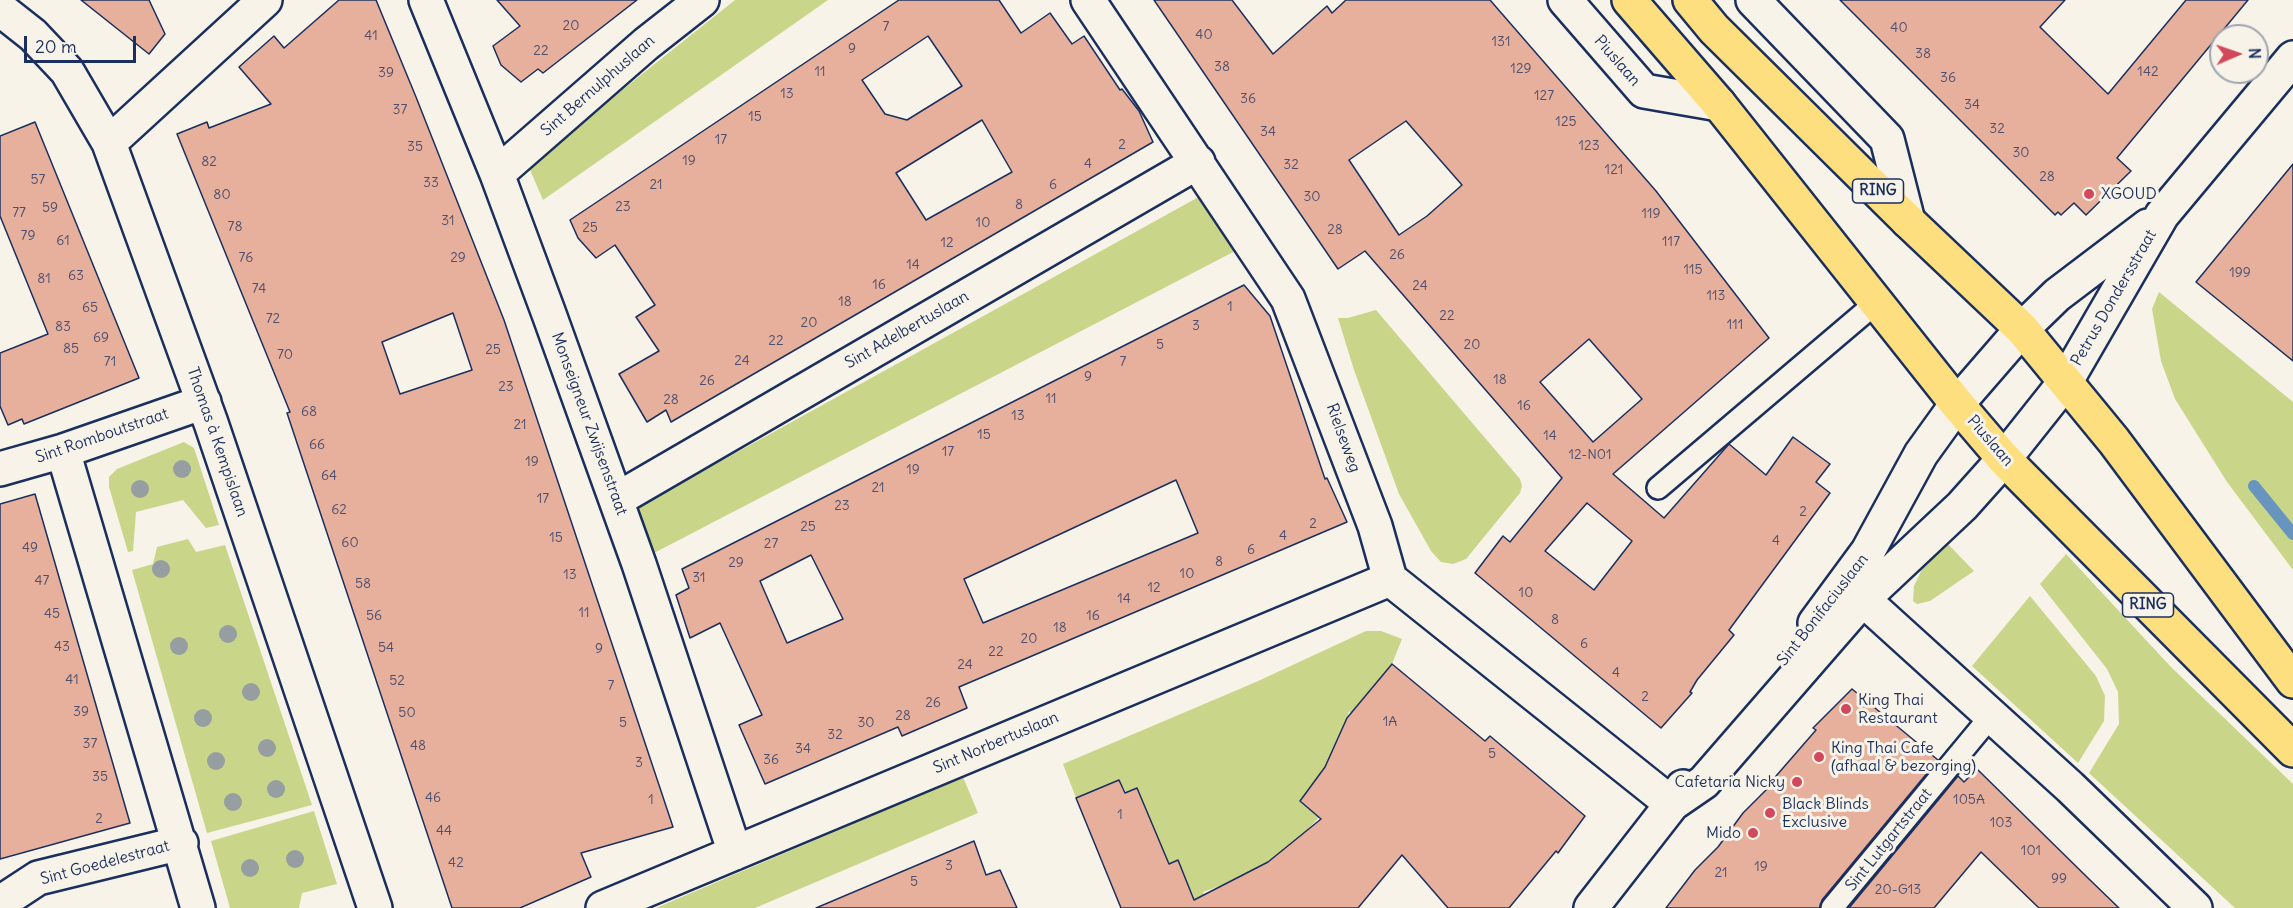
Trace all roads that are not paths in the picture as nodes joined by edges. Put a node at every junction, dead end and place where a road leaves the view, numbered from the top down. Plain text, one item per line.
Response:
1 (265, 0) edge
2 (426, 0) edge
3 (702, 0) edge
4 (1088, 0) edge
5 (1565, 0) edge
6 (1629, 0) edge
7 (1690, 0) edge
8 (1753, 0) edge
9 (0, 9) edge
10 (2293, 58) edge
11 (1719, 104) junction
12 (109, 143) junction
13 (1198, 162) junction
14 (497, 174) junction
15 (2162, 216) junction
16 (1908, 221) junction
17 (1876, 302) junction
18 (2022, 329) junction
19 (2066, 381) junction
20 (204, 402) junction
21 (1957, 404) junction
22 (63, 451) junction
23 (2004, 459) junction
24 (0, 469) edge
25 (1658, 488) dead end
26 (616, 500) junction
27 (1390, 579) junction
28 (1854, 591) junction
29 (2293, 681) edge
30 (1990, 716) junction
31 (2293, 750) edge
32 (1672, 804) junction
33 (181, 843) junction
34 (735, 853) junction
35 (0, 903) edge
36 (198, 908) edge
37 (375, 908) edge
38 (603, 908) edge
39 (1591, 908) edge
40 (1832, 908) edge
41 (2195, 908) edge

1 - 12 street
2 - 14 street, Monseigneur Zwijsenstraat
3 - 14 street, Sint Bernulphuslaan
4 - 13 street, Rielseweg
5 - 11 street, Piuslaan
6 - 11 main road, Piuslaan / RING
7 - 16 main road, RING
8 - 16 street
9 - 12 street, Thomas à Kempislaan
10 - 15 street, Petrus Dondersstraat
11 - 17 main road, Piuslaan / RING
12 - 20 street, Thomas à Kempislaan
13 - 26 street, Sint Adelbertuslaan
13 - 27 street, Rielseweg
14 - 26 street, Monseigneur Zwijsenstraat
15 - 18 street, Petrus Dondersstraat
15 - 19 street, Petrus Dondersstraat
16 - 18 main road, RING
17 - 21 main road, Piuslaan / RING
17 - 25 lane
18 - 19 main road, RING
18 - 21 street, Petrus Dondersstraat
19 - 23 street, Petrus Dondersstraat
19 - 29 main road, RING
20 - 22 street, Sint Romboutstraat
20 - 37 street, Thomas à Kempislaan
21 - 23 main road, Piuslaan / RING
21 - 28 street, Sint Bonifaciuslaan
22 - 24 street, Sint Romboutstraat
22 - 33 street
23 - 28 street, Sint Bonifaciuslaan
23 - 31 main road, Piuslaan / RING
26 - 34 street, Monseigneur Zwijsenstraat
27 - 32 street
27 - 34 street, Sint Norbertuslaan
28 - 30 street
28 - 32 street, Sint Bonifaciuslaan
30 - 40 lane, Sint Lutgartstraat
30 - 41 street
32 - 39 street, Sint Bonifaciuslaan
33 - 35 street, Sint Goedelestraat
33 - 36 street
34 - 38 street, Sint Norbertuslaan

